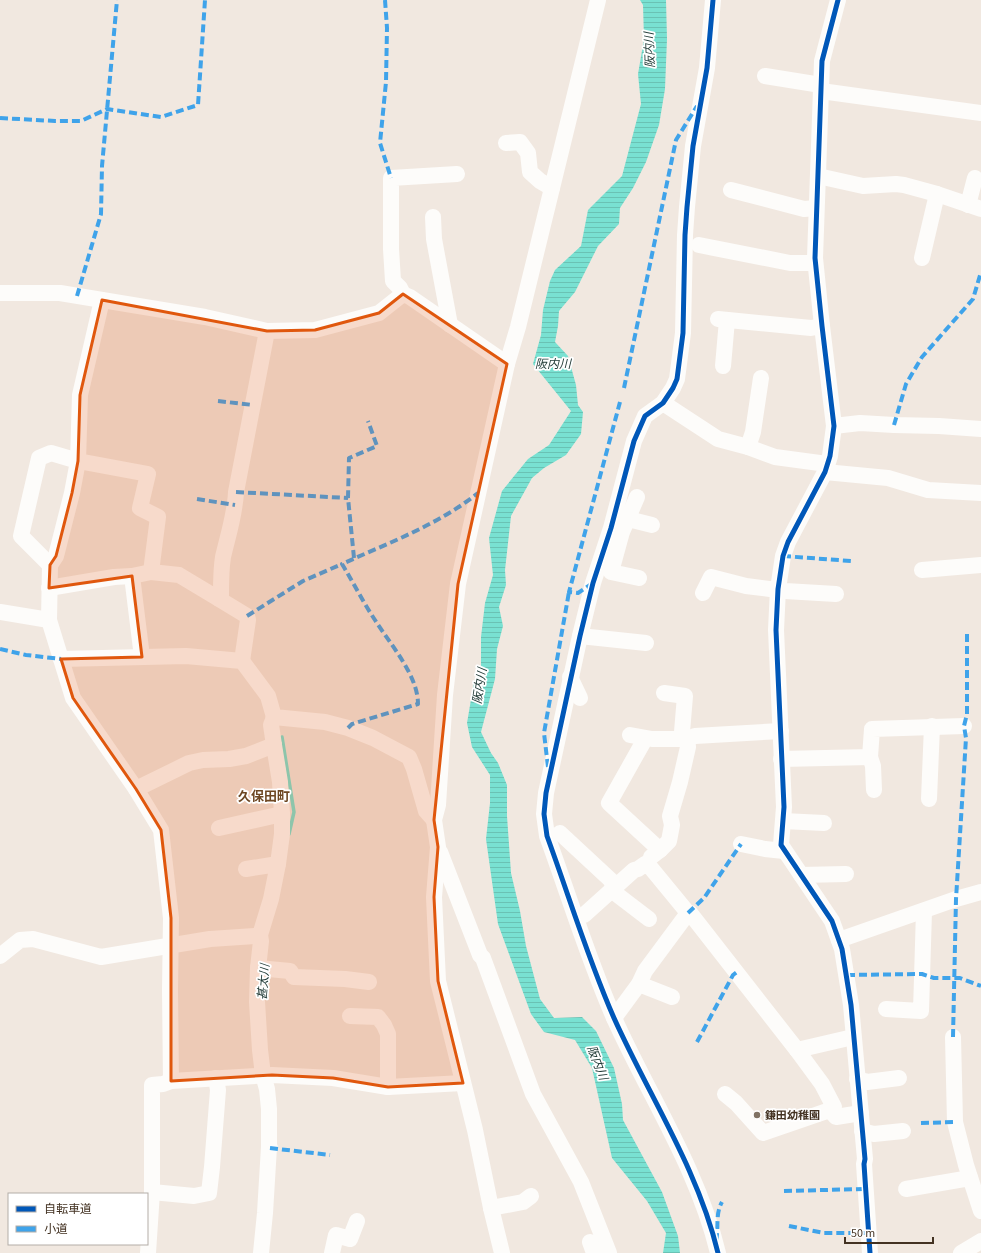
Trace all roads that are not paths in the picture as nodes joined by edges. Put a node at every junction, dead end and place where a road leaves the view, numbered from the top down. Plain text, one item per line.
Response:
1 (598, 0) edge
2 (713, 0) edge
3 (838, 0) edge
4 (765, 76) dead end
5 (821, 88) junction
6 (981, 113) edge
7 (506, 143) dead end
8 (457, 174) dead end
9 (818, 176) junction
10 (975, 178) dead end
11 (552, 188) junction
12 (731, 190) dead end
13 (937, 194) junction
14 (975, 207) edge
15 (816, 208) junction
16 (433, 217) dead end
17 (699, 245) dead end
18 (922, 258) dead end
19 (815, 263) junction
20 (0, 293) edge
21 (403, 294) junction
22 (102, 300) junction
23 (450, 325) junction
24 (822, 326) junction
25 (267, 331) junction
26 (507, 364) junction
27 (723, 366) dead end
28 (761, 378) dead end
29 (663, 403) junction
30 (834, 426) junction
31 (981, 430) edge
32 (748, 447) junction
33 (78, 461) junction
34 (826, 468) junction
35 (981, 493) edge
36 (637, 497) dead end
37 (652, 525) dead end
38 (621, 526) junction
39 (50, 565) junction
40 (981, 566) edge
41 (922, 570) dead end
42 (151, 572) junction
43 (132, 576) junction
44 (639, 578) dead end
45 (49, 588) junction
46 (778, 589) junction
47 (703, 593) dead end
48 (836, 594) dead end
49 (219, 599) junction
50 (0, 612) edge
51 (49, 620) junction
52 (580, 636) junction
53 (646, 643) dead end
54 (142, 657) junction
55 (61, 659) junction
56 (242, 661) junction
57 (570, 677) junction
58 (664, 693) dead end
59 (580, 698) dead end
60 (274, 717) junction
61 (932, 726) junction
62 (964, 726) dead end
63 (781, 731) junction
64 (687, 739) junction
65 (274, 745) junction
66 (870, 757) junction
67 (782, 759) junction
68 (136, 789) junction
69 (874, 790) dead end
70 (929, 799) dead end
71 (282, 814) junction
72 (434, 820) junction
73 (783, 821) junction
74 (824, 823) dead end
75 (219, 828) dead end
76 (560, 832) dead end
77 (741, 844) dead end
78 (438, 846) junction
79 (660, 850) junction
80 (784, 851) junction
81 (278, 864) junction
82 (645, 864) junction
83 (246, 869) dead end
84 (846, 874) dead end
85 (801, 875) junction
86 (614, 888) junction
87 (981, 892) edge
88 (457, 896) junction
89 (434, 897) junction
90 (924, 911) junction
91 (688, 913) junction
92 (576, 916) junction
93 (649, 919) dead end
94 (260, 935) junction
95 (839, 940) junction
96 (170, 946) junction
97 (0, 956) edge
98 (262, 969) junction
99 (369, 982) dead end
100 (639, 984) junction
101 (672, 997) dead end
102 (886, 1009) dead end
103 (350, 1016) dead end
104 (614, 1018) junction
105 (853, 1037) junction
106 (953, 1037) dead end
107 (797, 1050) junction
108 (267, 1074) junction
109 (216, 1078) junction
110 (899, 1078) dead end
111 (857, 1079) junction
112 (171, 1081) junction
113 (463, 1083) junction
114 (388, 1087) junction
115 (724, 1094) dead end
116 (830, 1110) junction
117 (861, 1113) junction
118 (862, 1131) junction
119 (904, 1132) dead end
120 (970, 1178) junction
121 (906, 1189) dead end
122 (152, 1192) junction
123 (531, 1196) dead end
124 (491, 1208) junction
125 (981, 1211) edge
126 (357, 1221) dead end
127 (979, 1246) edge
128 (148, 1253) edge
129 (261, 1253) edge
130 (332, 1253) edge
131 (502, 1253) edge
132 (609, 1253) edge
133 (718, 1253) edge
134 (870, 1253) edge
135 (961, 1253) edge

1 - 11 street
2 - 29 street
3 - 5 street
4 - 5 street
5 - 6 street
5 - 9 street
7 - 11 street
8 - 21 street
9 - 13 street
9 - 15 street
10 - 14 street
11 - 26 street
12 - 15 street
13 - 14 street
13 - 18 street
15 - 19 street
16 - 23 street
17 - 19 street
19 - 24 street
20 - 22 street
21 - 23 street
21 - 25 street
22 - 25 street
22 - 33 street
23 - 26 street
24 - 27 street
24 - 30 street
25 - 49 street
26 - 72 street
28 - 32 street
29 - 32 street
29 - 38 street
30 - 31 street
30 - 34 street
32 - 34 street
33 - 39 street
33 - 39 street
33 - 42 street
34 - 35 street
34 - 46 street
36 - 38 street
37 - 38 street
38 - 44 street
38 - 52 street
39 - 45 street
40 - 41 street
42 - 43 street
42 - 49 street
43 - 45 street
43 - 54 street
45 - 51 street
46 - 47 street
46 - 48 street
46 - 63 street
49 - 56 street
50 - 51 street
51 - 55 street
52 - 53 street
52 - 57 street
54 - 55 street
54 - 56 street
55 - 68 street
56 - 60 street
57 - 59 street
57 - 92 street
58 - 64 street
60 - 65 street
60 - 72 street
61 - 62 street
61 - 66 street
61 - 70 street
63 - 64 street
63 - 67 street
64 - 79 street
64 - 79 street
65 - 68 street
65 - 71 street
66 - 67 street
66 - 69 street
67 - 73 street
68 - 96 street
71 - 75 street
71 - 81 street
72 - 78 street
73 - 74 street
73 - 80 street
76 - 86 street
77 - 80 street
78 - 88 street
78 - 89 street
79 - 82 street
80 - 85 street
81 - 83 street
81 - 94 street
82 - 86 street
82 - 91 street
84 - 85 street
85 - 95 street
86 - 92 street
86 - 93 street
87 - 90 street
88 - 89 street
88 - 132 street
89 - 113 street
90 - 95 street
90 - 102 street
91 - 100 street
91 - 107 street
92 - 104 street
94 - 96 street
94 - 98 street
95 - 105 street
96 - 97 street
96 - 112 street
98 - 99 street
98 - 108 street
100 - 101 street
100 - 104 street
103 - 114 street
104 - 133 street
105 - 107 street
105 - 111 street
106 - 120 street
107 - 116 street
108 - 109 street
108 - 114 street
108 - 129 street
109 - 112 street
109 - 122 street
110 - 111 street
111 - 117 street
112 - 122 street
113 - 114 street
113 - 124 street
115 - 116 street
116 - 117 street
117 - 118 street
118 - 119 street
118 - 134 street
120 - 121 street
120 - 125 street
122 - 128 street
123 - 124 street
124 - 131 street
126 - 130 street
127 - 135 street

